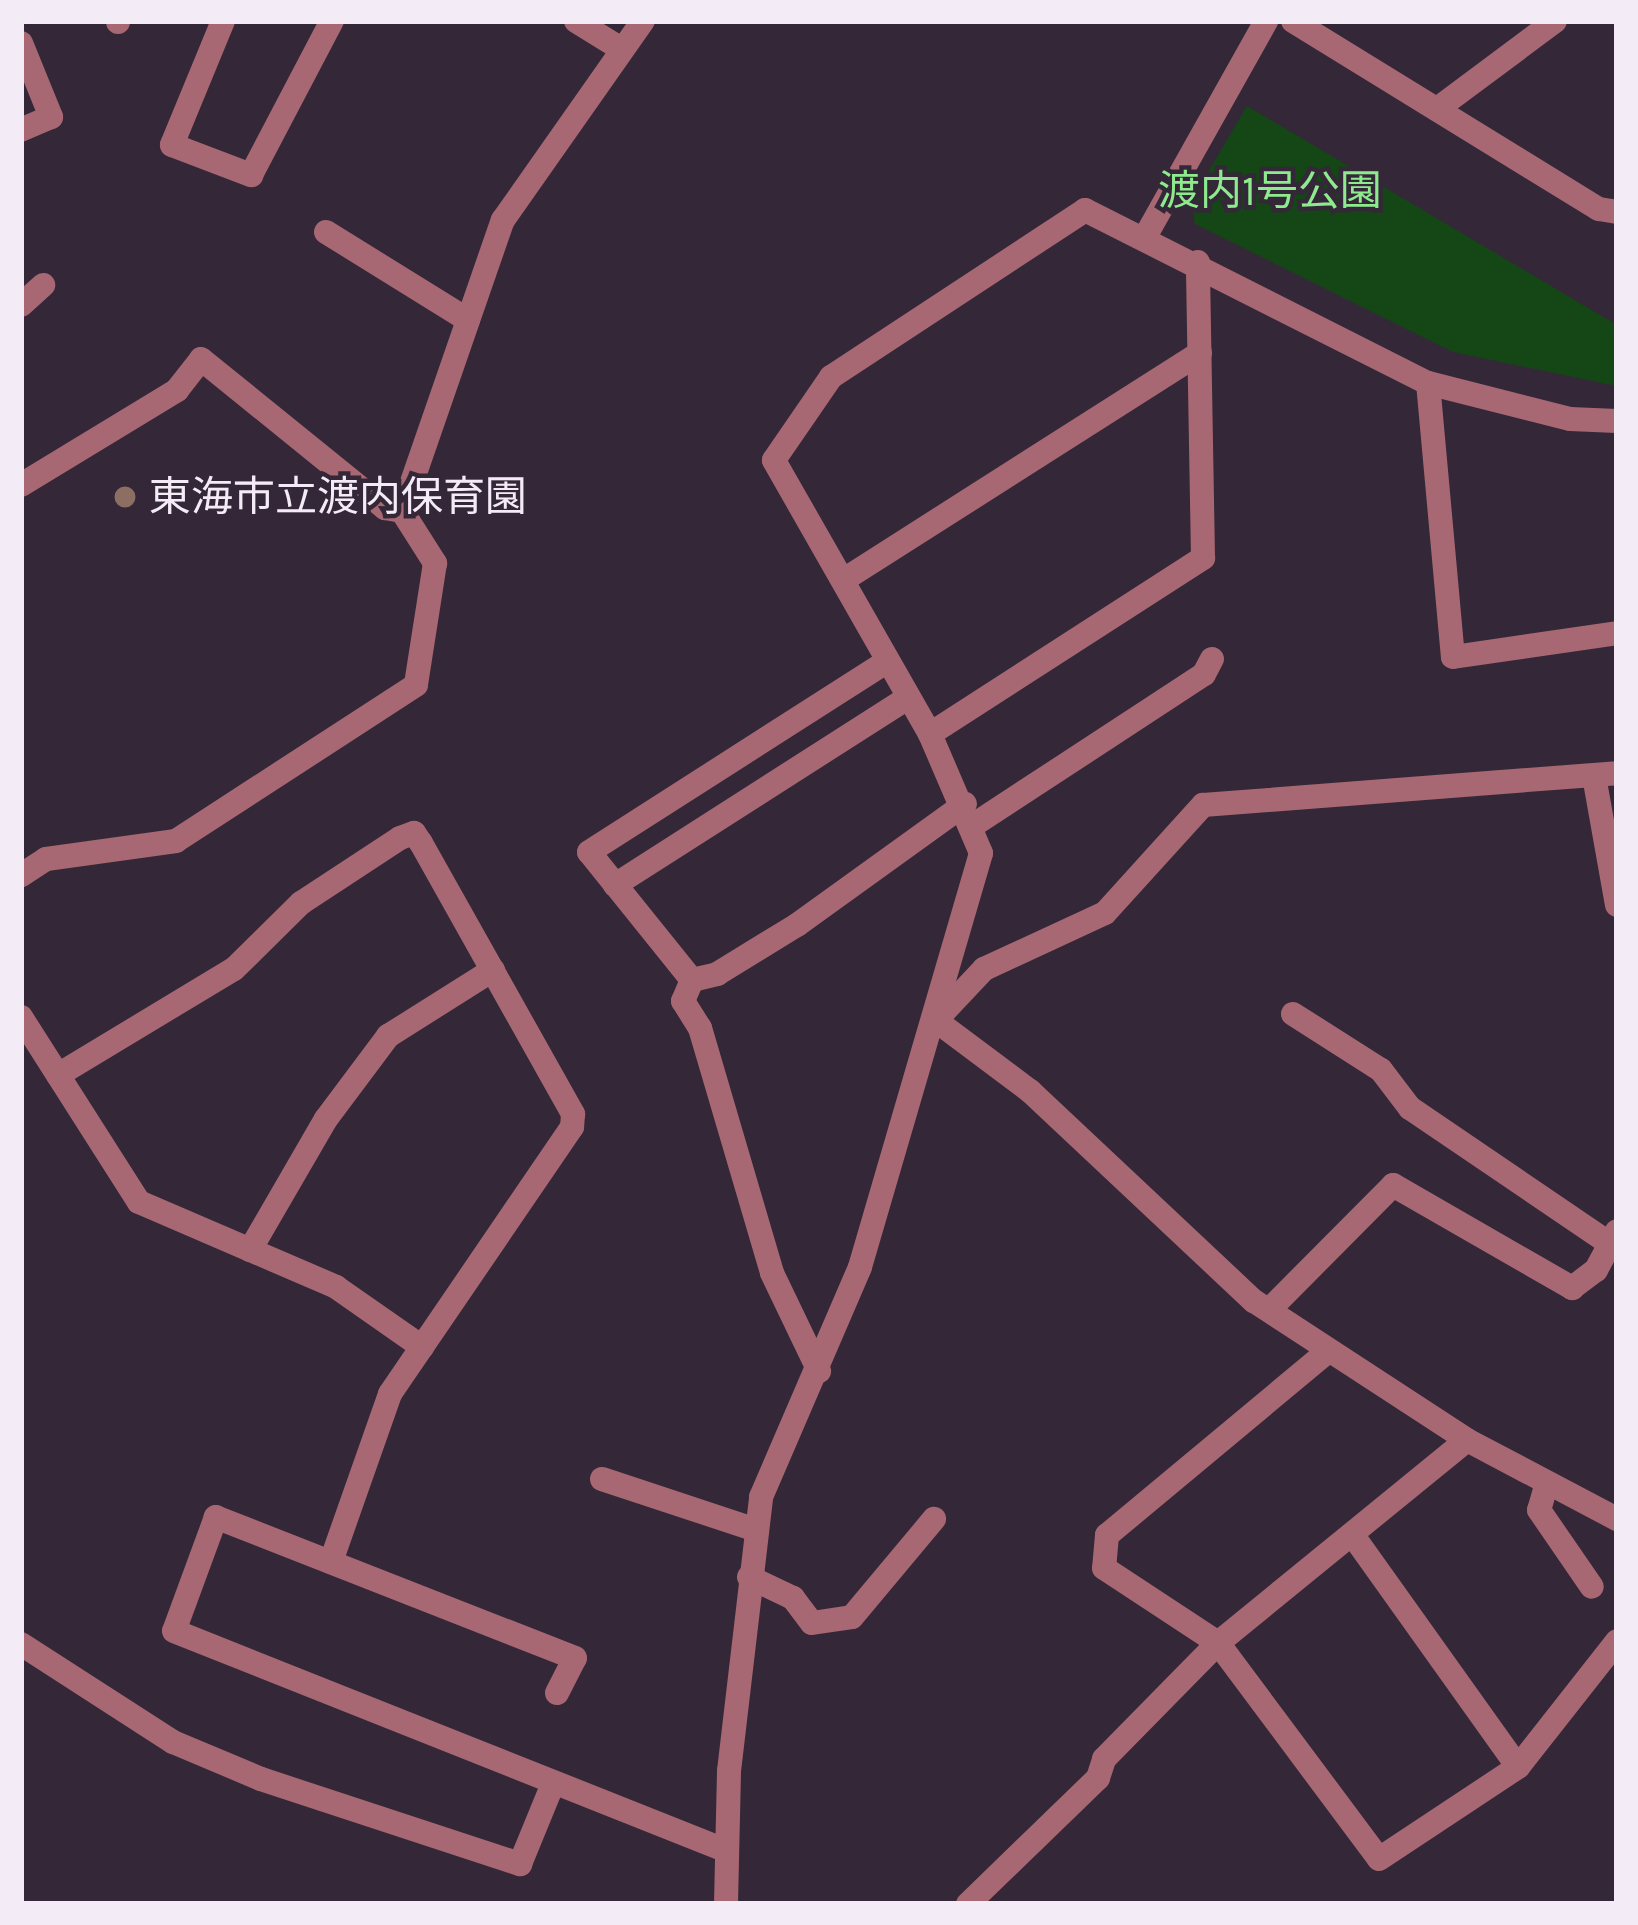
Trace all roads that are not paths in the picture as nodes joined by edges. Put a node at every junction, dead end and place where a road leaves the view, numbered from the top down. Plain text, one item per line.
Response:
1 (224, 21) edge
2 (332, 21) edge
3 (576, 21) edge
4 (643, 21) edge
5 (1266, 21) edge
6 (1293, 21) edge
7 (1555, 21) edge
8 (21, 44) edge
9 (618, 47) junction
10 (1437, 109) junction
11 (21, 130) edge
12 (1617, 212) edge
13 (326, 232) dead end
14 (1145, 237) junction
15 (1198, 262) junction
16 (43, 285) dead end
17 (21, 305) edge
18 (468, 320) junction
19 (1200, 353) junction
20 (1428, 383) junction
21 (1617, 421) edge
22 (21, 485) edge
23 (402, 511) junction
24 (845, 579) junction
25 (1617, 633) edge
26 (1212, 659) dead end
27 (884, 663) junction
28 (908, 698) junction
29 (930, 734) junction
30 (1605, 775) edge
31 (969, 815) junction
32 (21, 875) edge
33 (615, 885) junction
34 (1617, 905) edge
35 (493, 970) junction
36 (692, 980) junction
37 (1293, 1014) dead end
38 (21, 1017) edge
39 (935, 1020) junction
40 (58, 1075) junction
41 (1613, 1237) edge
42 (250, 1250) junction
43 (1269, 1310) junction
44 (422, 1347) junction
45 (1327, 1352) junction
46 (819, 1371) junction
47 (1467, 1440) junction
48 (602, 1479) dead end
49 (1546, 1486) junction
50 (934, 1519) dead end
51 (1617, 1520) edge
52 (756, 1530) junction
53 (1354, 1537) junction
54 (331, 1562) junction
55 (749, 1577) junction
56 (1592, 1587) dead end
57 (1617, 1641) edge
58 (1218, 1643) junction
59 (21, 1644) edge
60 (557, 1694) dead end
61 (1518, 1767) junction
62 (552, 1786) junction
63 (727, 1851) junction
64 (726, 1904) edge
65 (968, 1904) edge

1 - 2 street
3 - 9 street
4 - 9 street
5 - 14 street
6 - 10 street
7 - 10 street
8 - 11 street
9 - 18 street
10 - 12 street
13 - 18 street
14 - 15 street
14 - 24 street
15 - 19 street
15 - 20 street
16 - 17 street
18 - 23 street
19 - 24 street
19 - 29 street
20 - 21 street
20 - 25 street
22 - 23 street
23 - 32 street
24 - 27 street
26 - 31 street
27 - 28 street
27 - 33 street
28 - 29 street
28 - 33 street
29 - 31 street
30 - 34 street
30 - 39 street
31 - 36 street
31 - 39 street
33 - 36 street
35 - 40 street
35 - 42 street
35 - 44 street
36 - 46 street
37 - 41 street
38 - 40 street
39 - 43 street
39 - 46 street
40 - 42 street
41 - 43 street
42 - 44 street
43 - 45 street
44 - 54 street
45 - 47 street
45 - 58 street
46 - 52 street
47 - 49 street
47 - 53 street
48 - 52 street
49 - 51 street
49 - 56 street
50 - 55 street
52 - 55 street
53 - 58 street
53 - 61 street
54 - 60 street
54 - 62 street
55 - 63 street
57 - 61 street
58 - 61 street
58 - 65 street
59 - 62 street
62 - 63 street
63 - 64 street

